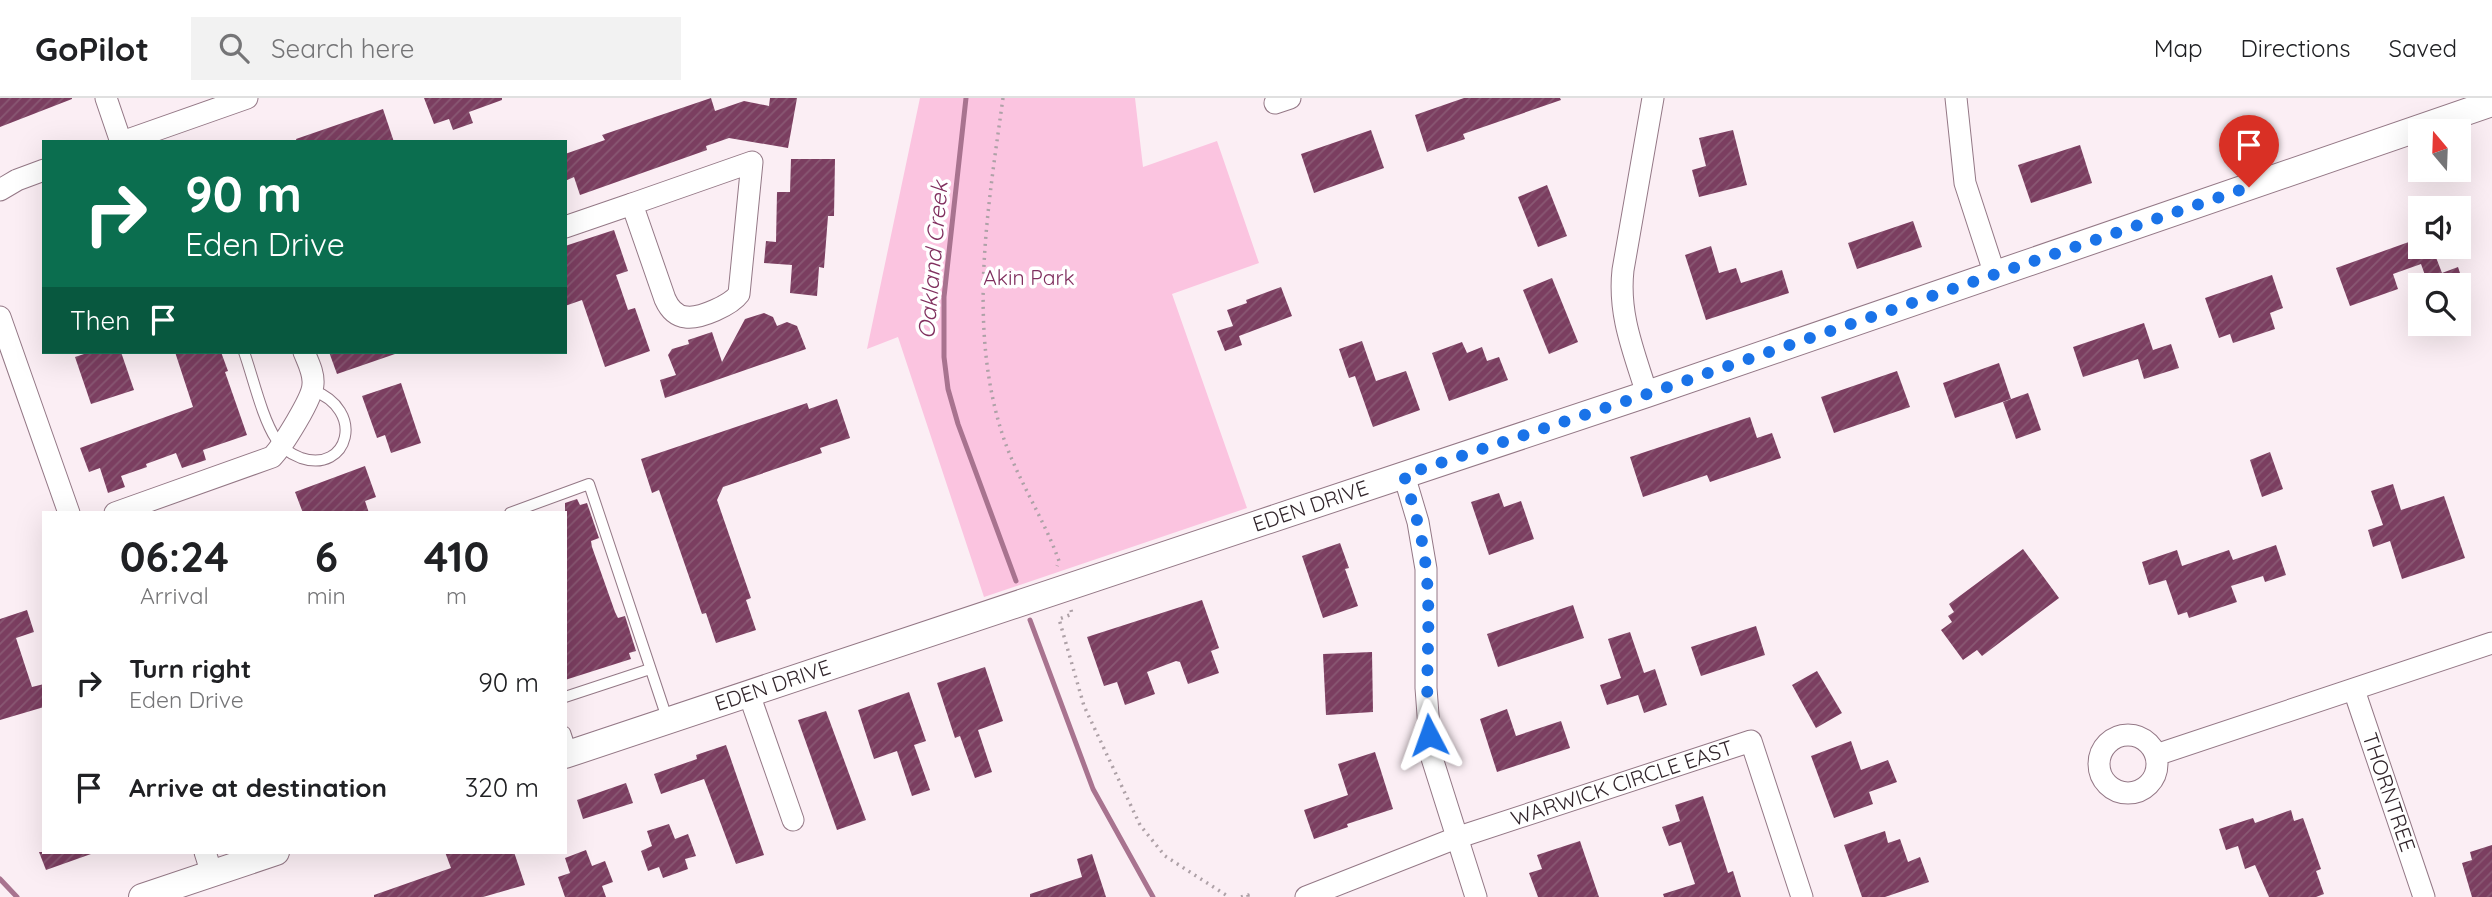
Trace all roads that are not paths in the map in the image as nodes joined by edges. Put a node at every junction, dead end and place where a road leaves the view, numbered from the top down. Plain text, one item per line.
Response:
1 (106, 98) edge
2 (247, 98) edge
3 (1653, 98) edge
4 (1956, 98) edge
5 (2492, 103) edge
6 (121, 140) edge
7 (128, 140) edge
8 (42, 171) edge
9 (0, 190) edge
10 (632, 204) junction
11 (567, 226) edge
12 (1995, 275) junction
13 (0, 317) edge
14 (245, 354) edge
15 (305, 354) edge
16 (312, 390) junction
17 (1647, 394) junction
18 (282, 446) junction
19 (1404, 475) junction
20 (68, 511) edge
21 (120, 511) edge
22 (515, 511) edge
23 (2492, 643) edge
24 (650, 669) junction
25 (2354, 690) junction
26 (750, 694) junction
27 (567, 696) edge
28 (668, 721) junction
29 (568, 746) edge
30 (2156, 755) dead end
31 (793, 820) dead end
32 (1456, 838) junction
33 (264, 854) edge
34 (209, 863) edge
35 (142, 897) edge
36 (1306, 897) edge
37 (1476, 897) edge
38 (1802, 897) edge
39 (2424, 897) edge

1 - 6 street
2 - 7 street
3 - 17 street
4 - 12 street
5 - 12 street, EDEN DRIVE
8 - 9 street
10 - 10 street
10 - 11 street
12 - 17 street, EDEN DRIVE
13 - 20 street
14 - 18 lane
15 - 16 street
16 - 18 street
16 - 18 lane
17 - 19 street, EDEN DRIVE
18 - 21 street
19 - 26 street, EDEN DRIVE
19 - 32 street
22 - 24 lane
23 - 25 street
24 - 27 lane
24 - 28 lane
25 - 30 street
25 - 39 street, THORNTREE
26 - 28 street, EDEN DRIVE
26 - 31 street
28 - 29 street, EDEN DRIVE
32 - 36 street
32 - 37 street
32 - 38 street, WARWICK CIRCLE EAST
33 - 34 street
34 - 35 street

